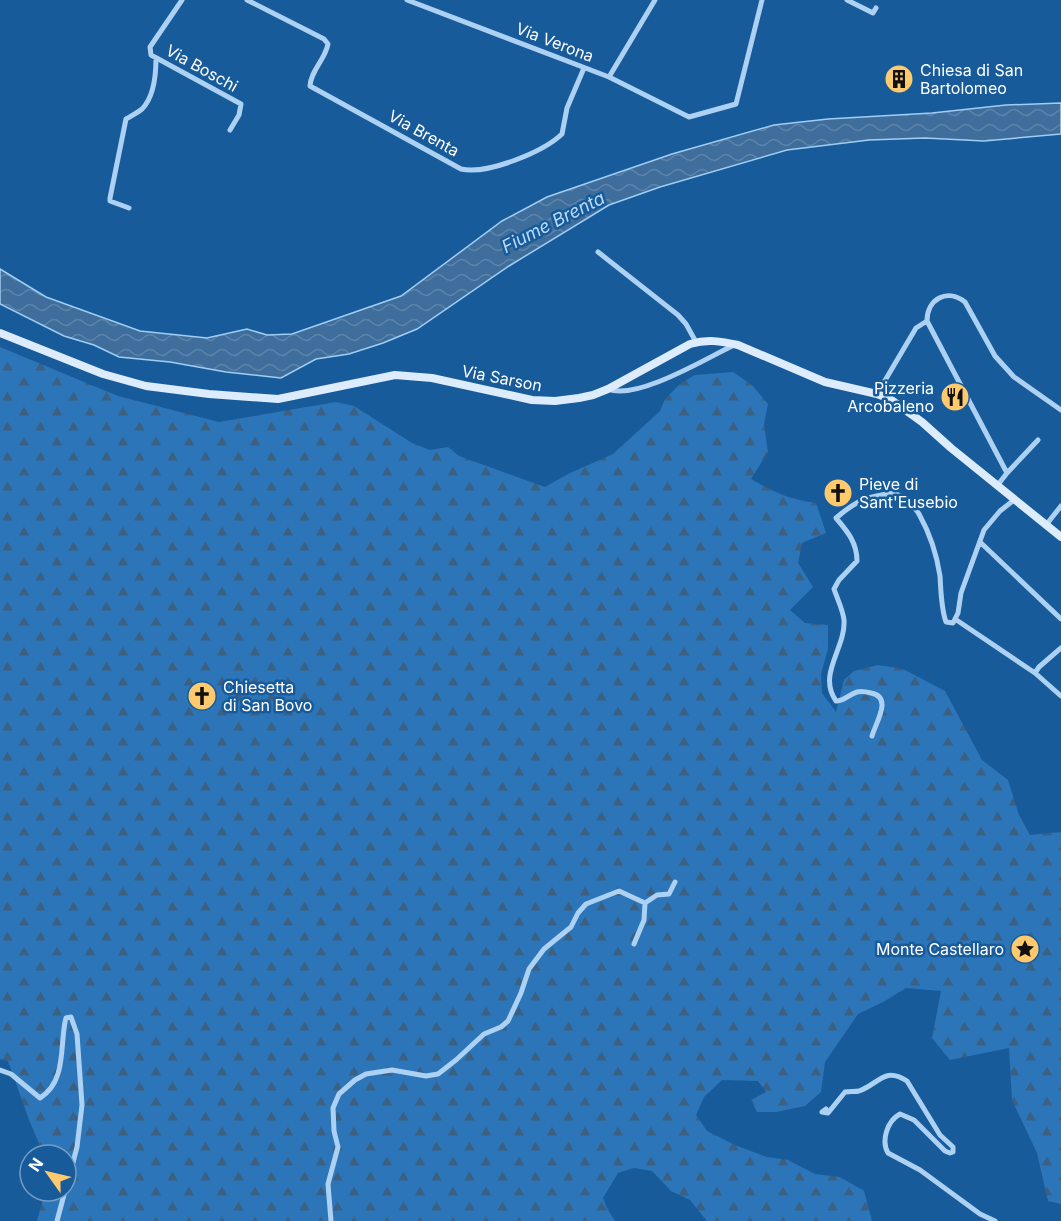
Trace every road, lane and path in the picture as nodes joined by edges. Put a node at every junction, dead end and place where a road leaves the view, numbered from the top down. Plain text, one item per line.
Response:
1 (183, 0) edge
2 (247, 0) edge
3 (407, 0) edge
4 (655, 0) edge
5 (762, 0) edge
6 (847, 0) edge
7 (876, 8) dead end
8 (156, 58) junction
9 (584, 68) junction
10 (609, 77) junction
11 (230, 130) dead end
12 (129, 208) dead end
13 (598, 252) dead end
14 (927, 321) junction
15 (0, 333) edge
16 (696, 342) junction
17 (735, 344) junction
18 (608, 389) junction
19 (877, 394) junction
20 (1061, 410) edge
21 (1038, 440) dead end
22 (1007, 473) junction
23 (997, 486) junction
24 (1014, 500) junction
25 (1061, 506) edge
26 (1046, 525) junction
27 (1061, 537) edge
28 (980, 542) junction
29 (955, 619) junction
30 (1061, 620) edge
31 (1061, 648) edge
32 (1035, 673) junction
33 (1061, 696) edge
34 (872, 736) dead end
35 (675, 882) dead end
36 (645, 903) junction
37 (634, 944) dead end
38 (0, 1070) edge
39 (826, 1109) dead end
40 (77, 1143) edge
41 (62, 1203) edge
42 (57, 1221) edge
43 (331, 1221) edge
44 (995, 1221) edge

1 - 8 street, Via Boschi
2 - 9 street, Via Brenta
3 - 9 street, Via Verona
4 - 10 street, Via Verona
5 - 10 street
6 - 7 street
8 - 11 street, Via Boschi
8 - 12 street
9 - 10 street, Via Verona
13 - 16 street
14 - 19 street
14 - 20 street
14 - 22 street
15 - 18 street, Via Sarson
16 - 17 street, Via Sarson
16 - 18 street, Via Sarson
17 - 18 street
17 - 19 street, Via Sarson
19 - 23 street, Via Sarson
21 - 22 street
22 - 23 street
23 - 24 street, Via Sarson
24 - 26 street, Via Sarson
24 - 28 street
25 - 26 street
26 - 27 street, Via Sarson
28 - 29 street
28 - 30 street
29 - 32 street
29 - 34 street
31 - 32 street
32 - 33 street
35 - 36 street
36 - 37 street
36 - 43 street
38 - 40 street
39 - 44 street
41 - 42 street

